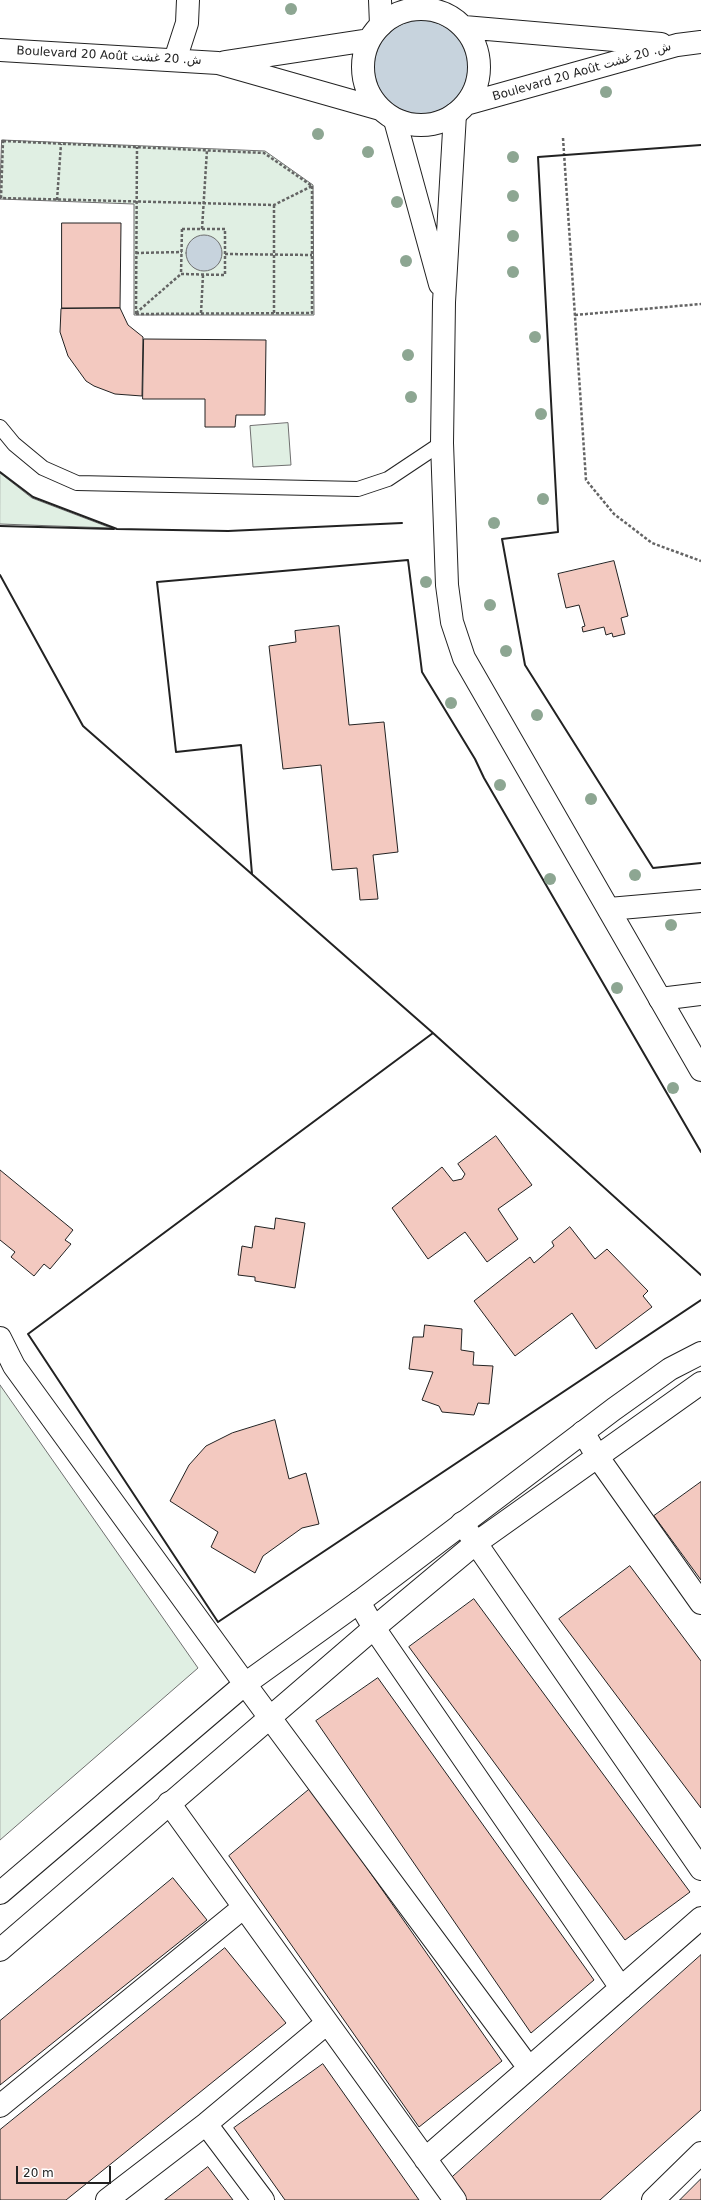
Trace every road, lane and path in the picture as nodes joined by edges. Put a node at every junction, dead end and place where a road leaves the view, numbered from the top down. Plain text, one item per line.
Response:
1 (188, 0) edge
2 (380, 0) edge
3 (464, 27) junction
4 (375, 33) junction
5 (701, 42) edge
6 (677, 45) junction
7 (0, 50) edge
8 (175, 60) junction
9 (218, 63) junction
10 (461, 109) junction
11 (387, 114) junction
12 (563, 138) dead end
13 (61, 144) junction
14 (137, 147) junction
15 (207, 150) junction
16 (312, 186) junction
17 (57, 200) junction
18 (136, 201) junction
19 (204, 203) junction
20 (274, 205) junction
21 (202, 229) junction
22 (182, 252) junction
23 (136, 253) junction
24 (225, 254) junction
25 (274, 254) junction
26 (312, 255) junction
27 (181, 274) junction
28 (203, 275) junction
29 (444, 302) junction
30 (701, 304) edge
31 (202, 313) junction
32 (136, 314) junction
33 (274, 314) junction
34 (575, 315) junction
35 (0, 427) edge
36 (442, 442) junction
37 (701, 561) edge
38 (701, 900) edge
39 (609, 909) junction
40 (701, 994) edge
41 (660, 999) junction
42 (701, 1070) edge
43 (0, 1338) edge
44 (701, 1352) edge
45 (701, 1383) edge
46 (583, 1432) junction
47 (598, 1456) junction
48 (462, 1523) junction
49 (476, 1542) junction
50 (359, 1602) junction
51 (701, 1603) edge
52 (374, 1628) junction
53 (245, 1684) junction
54 (271, 1719) junction
55 (169, 1803) junction
56 (701, 1869) edge
57 (0, 1893) edge
58 (244, 1907) junction
59 (701, 1918) edge
60 (0, 1950) edge
61 (620, 1988) junction
62 (327, 2023) junction
63 (529, 2068) junction
64 (0, 2106) edge
65 (206, 2124) junction
66 (701, 2153) edge
67 (425, 2158) junction
68 (107, 2200) edge
69 (262, 2200) edge
70 (455, 2200) edge
71 (653, 2200) edge

1 - 8 street
2 - 4 street
3 - 4 street
3 - 6 street, Boulevard 20 Août ش. 20 غشت
3 - 10 street
4 - 9 street, Boulevard 20 Août ش. 20 غشت
4 - 11 street
5 - 6 street
6 - 10 street, Boulevard 20 Août ش. 20 غشت
7 - 8 street, Boulevard 20 Août ش. 20 غشت
8 - 9 street, Boulevard 20 Août ش. 20 غشت
9 - 11 street, Boulevard 20 Août ش. 20 غشت
10 - 11 street
10 - 29 street
11 - 29 street
12 - 34 path
13 - 14 path
13 - 17 path
13 - 17 path
14 - 15 path
14 - 18 path
15 - 16 path
15 - 19 path
16 - 20 path
16 - 26 path
17 - 18 path
18 - 19 path
18 - 23 path
19 - 20 path
19 - 21 path
20 - 25 path
21 - 22 path
21 - 24 path
22 - 23 path
22 - 27 path
23 - 32 path
24 - 25 path
24 - 28 path
25 - 26 path
25 - 33 path
26 - 33 path
27 - 28 path
27 - 32 path
28 - 31 path
29 - 36 street
30 - 34 path
31 - 32 path
31 - 33 path
34 - 37 path
35 - 36 lane
36 - 39 street
38 - 39 street
39 - 41 street
40 - 41 street
41 - 42 street
43 - 53 street
44 - 46 street
45 - 47 street
46 - 47 street
46 - 48 street
47 - 49 street
47 - 51 street
48 - 49 street
48 - 50 street
49 - 52 street
49 - 56 street
50 - 52 street
50 - 53 street
52 - 54 street
52 - 61 street
53 - 54 street
53 - 57 street
54 - 55 street
54 - 63 street
55 - 58 street
55 - 60 street
58 - 62 street
58 - 64 street
59 - 61 street
61 - 63 street
62 - 65 street
62 - 67 street
63 - 67 street
65 - 68 street
65 - 69 street
66 - 71 street
67 - 70 street

